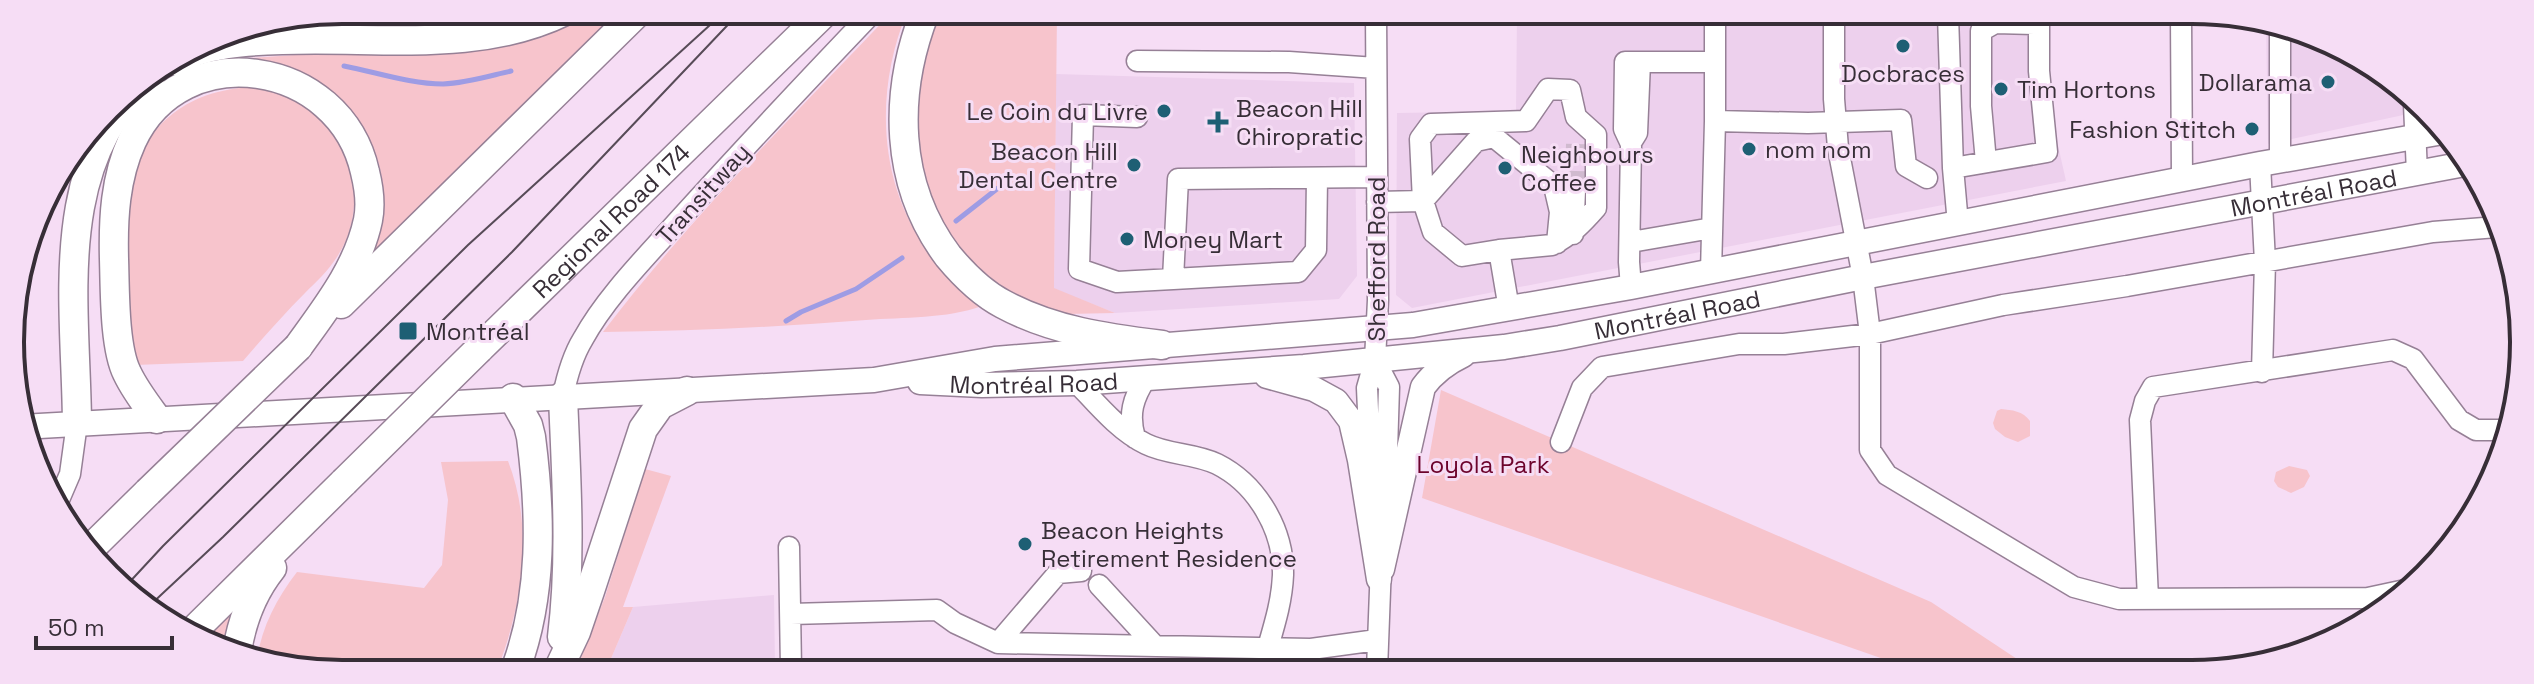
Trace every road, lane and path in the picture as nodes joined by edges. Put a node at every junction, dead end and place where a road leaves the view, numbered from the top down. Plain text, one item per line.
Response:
1 (534, 24) edge
2 (626, 24) edge
3 (813, 24) edge
4 (862, 24) edge
5 (920, 24) edge
6 (1376, 24) edge
7 (1715, 24) edge
8 (1834, 24) edge
9 (1948, 24) edge
10 (1993, 24) edge
11 (2039, 24) edge
12 (2181, 24) edge
13 (2279, 37) edge
14 (231, 44) edge
15 (1137, 61) dead end
16 (1715, 62) junction
17 (1376, 68) junction
18 (2414, 114) edge
19 (1137, 117) dead end
20 (1576, 117) junction
21 (1836, 120) junction
22 (1715, 121) junction
23 (111, 124) edge
24 (2433, 134) edge
25 (2415, 137) junction
26 (1576, 144) tunnel mouth
27 (1986, 162) junction
28 (2270, 162) junction
29 (2456, 166) edge
30 (1953, 168) junction
31 (2417, 173) junction
32 (1377, 177) junction
33 (1317, 178) junction
34 (1927, 178) dead end
35 (2182, 179) junction
36 (1575, 191) tunnel mouth
37 (1423, 201) junction
38 (1377, 202) junction
39 (2261, 202) junction
40 (1958, 224) junction
41 (1712, 228) junction
42 (2489, 228) edge
43 (1565, 238) junction
44 (1631, 242) junction
45 (1855, 244) junction
46 (1499, 250) junction
47 (2265, 262) junction
48 (1711, 272) junction
49 (1863, 277) junction
50 (1173, 279) junction
51 (1631, 287) junction
52 (1509, 309) junction
53 (1376, 329) junction
54 (1870, 334) junction
55 (1162, 345) junction
56 (298, 347) junction
57 (1474, 350) junction
58 (1375, 360) junction
59 (1250, 371) junction
60 (2262, 372) junction
61 (1146, 378) junction
62 (874, 380) junction
63 (1077, 383) junction
64 (687, 391) junction
65 (563, 396) junction
66 (513, 398) junction
67 (157, 419) junction
68 (77, 423) junction
69 (36, 426) edge
70 (2497, 430) edge
71 (1135, 438) junction
72 (1561, 442) dead end
73 (344, 482) junction
74 (62, 492) edge
75 (96, 543) edge
76 (789, 547) dead end
77 (1081, 571) dead end
78 (1379, 579) junction
79 (1099, 585) dead end
80 (2386, 594) edge
81 (2148, 599) junction
82 (791, 614) junction
83 (198, 626) edge
84 (1377, 640) junction
85 (238, 642) edge
86 (998, 643) junction
87 (1155, 646) junction
88 (1268, 647) junction
89 (518, 660) edge
90 (557, 660) edge
91 (560, 660) edge
92 (791, 660) edge
93 (1377, 660) edge

1 - 14 highway
2 - 56 highway
3 - 73 highway, Regional Road 174, bridge
4 - 65 street, Transitway
5 - 55 highway
6 - 17 street, Shefford Road
7 - 16 street
8 - 21 street
9 - 30 street
10 - 27 street
11 - 27 street
12 - 35 street
13 - 28 street
15 - 17 street
16 - 22 street
16 - 44 street
17 - 32 street, Shefford Road
18 - 25 street
19 - 50 street
20 - 26 street
20 - 37 street
20 - 43 street
21 - 22 street
21 - 34 street
21 - 45 street
22 - 41 street
23 - 68 highway
24 - 25 main road, Montréal Road
25 - 28 main road, Montréal Road
25 - 31 street
27 - 30 street
28 - 35 main road, Montréal Road
28 - 39 street
29 - 31 main road, Montréal Road
30 - 40 street
31 - 39 main road, Montréal Road
32 - 33 street
32 - 38 street, Shefford Road
33 - 50 street
33 - 50 street
35 - 40 main road, Montréal Road
36 - 43 street
37 - 38 street
37 - 43 street
37 - 46 street
38 - 53 street, Shefford Road
39 - 47 street
39 - 49 main road, Montréal Road
40 - 45 main road, Montréal Road
41 - 44 street
41 - 48 street
42 - 47 street
43 - 46 street
44 - 51 street
45 - 48 main road, Montréal Road
45 - 49 street
46 - 52 street
47 - 54 street
47 - 60 street
48 - 51 main road, Montréal Road
49 - 54 street
49 - 57 main road, Montréal Road
51 - 52 main road, Montréal Road
52 - 53 main road, Montréal Road
53 - 55 main road, Montréal Road
53 - 58 street, Shefford Road
54 - 72 street
54 - 81 street
55 - 62 main road, Montréal Road
56 - 67 highway
56 - 75 highway, bridge
57 - 58 main road, Montréal Road
57 - 78 main road
58 - 59 main road, Montréal Road
58 - 78 street, Shefford Road
59 - 61 main road, Montréal Road
59 - 78 main road
60 - 70 street
60 - 81 street
61 - 63 main road, Montréal Road
61 - 71 street
62 - 63 main road, Montréal Road
62 - 64 main road, Montréal Road
63 - 71 street
64 - 65 main road, Montréal Road
64 - 91 highway
65 - 66 main road, Montréal Road
65 - 90 highway
66 - 67 main road, Montréal Road
66 - 89 highway
67 - 68 main road, Montréal Road
68 - 69 main road, Montréal Road
68 - 74 street
71 - 88 street
73 - 83 highway, Regional Road 174
73 - 85 highway
76 - 82 street
77 - 86 street
78 - 84 street, Shefford Road
79 - 87 street
80 - 81 street
82 - 86 street
82 - 92 street
84 - 88 street
84 - 93 street, Shefford Road
86 - 87 street
87 - 88 street

